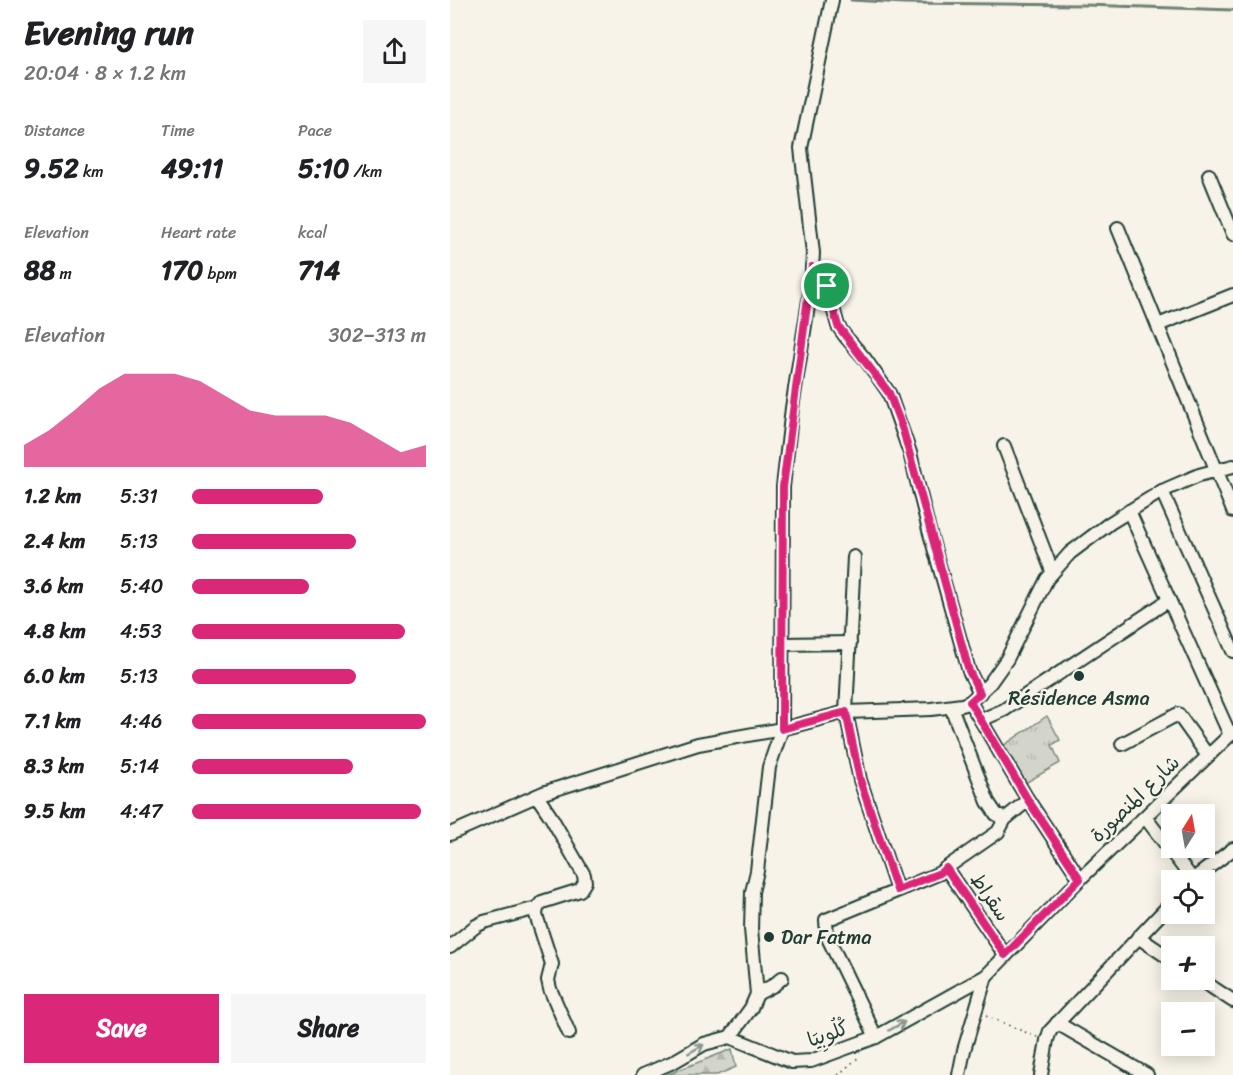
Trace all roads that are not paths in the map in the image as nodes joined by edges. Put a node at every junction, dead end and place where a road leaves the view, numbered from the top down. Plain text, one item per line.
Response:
1 (832, 0) edge
2 (1209, 174) dead end
3 (1118, 228) dead end
4 (1233, 234) edge
5 (812, 267) junction
6 (1233, 295) edge
7 (1158, 325) junction
8 (1004, 446) dead end
9 (1233, 466) edge
10 (1218, 470) junction
11 (1162, 491) junction
12 (1129, 511) junction
13 (1233, 511) edge
14 (854, 558) dead end
15 (1052, 571) junction
16 (1169, 600) junction
17 (849, 643) junction
18 (783, 644) junction
19 (1233, 651) edge
20 (980, 693) junction
21 (970, 702) junction
22 (951, 707) junction
23 (846, 712) junction
24 (981, 720) junction
25 (782, 729) junction
26 (1231, 734) edge
27 (1122, 744) dead end
28 (1208, 756) junction
29 (537, 796) junction
30 (1028, 800) junction
31 (1144, 817) junction
32 (1005, 819) junction
33 (450, 834) edge
34 (1233, 849) edge
35 (946, 868) junction
36 (1184, 870) edge
37 (1205, 870) edge
38 (1080, 879) junction
39 (897, 890) junction
40 (537, 908) junction
41 (1161, 913) edge
42 (1138, 937) junction
43 (450, 947) edge
44 (1161, 953) edge
45 (1005, 955) junction
46 (986, 976) junction
47 (782, 978) dead end
48 (1215, 989) edge
49 (757, 994) junction
50 (1233, 1001) edge
51 (1057, 1023) junction
52 (569, 1033) dead end
53 (730, 1037) junction
54 (871, 1039) junction
55 (643, 1075) edge
56 (959, 1075) edge
57 (1041, 1075) edge
58 (1147, 1075) edge

1 - 5 street
2 - 4 street
3 - 7 street
5 - 18 street
5 - 20 street
6 - 7 street
7 - 10 street
8 - 15 street
9 - 10 street
10 - 11 street
10 - 13 street
11 - 12 street
11 - 19 street
12 - 15 street
12 - 16 street
14 - 17 street
15 - 20 street
16 - 24 street
16 - 26 street
17 - 18 street
17 - 23 street
18 - 25 street
20 - 21 street
21 - 22 street
21 - 24 street
22 - 23 street
22 - 32 street
23 - 25 street
23 - 39 street
24 - 30 street
25 - 29 street
25 - 49 street
26 - 28 street, شارع المنصورة
27 - 28 street
28 - 31 street, شارع المنصورة
29 - 33 street
29 - 40 street
30 - 32 street
30 - 38 street
31 - 36 street
31 - 38 street, شارع المنصورة
32 - 35 street
34 - 37 street
35 - 39 street, سقراط
35 - 45 street, سقراط
38 - 45 street, شارع المنصورة
39 - 54 street, سقراط
40 - 43 street
40 - 52 street
41 - 42 street
42 - 44 street
42 - 51 street
45 - 46 street, شارع المنصورة
54 -> 46 street, كْلُوبِيَا
46 - 56 street, شارع المنصورة
47 - 49 street
48 - 50 street
49 - 53 street
51 - 57 street
51 - 58 street
53 - 54 street, كْلُوبِيَا
55 -> 53 street

